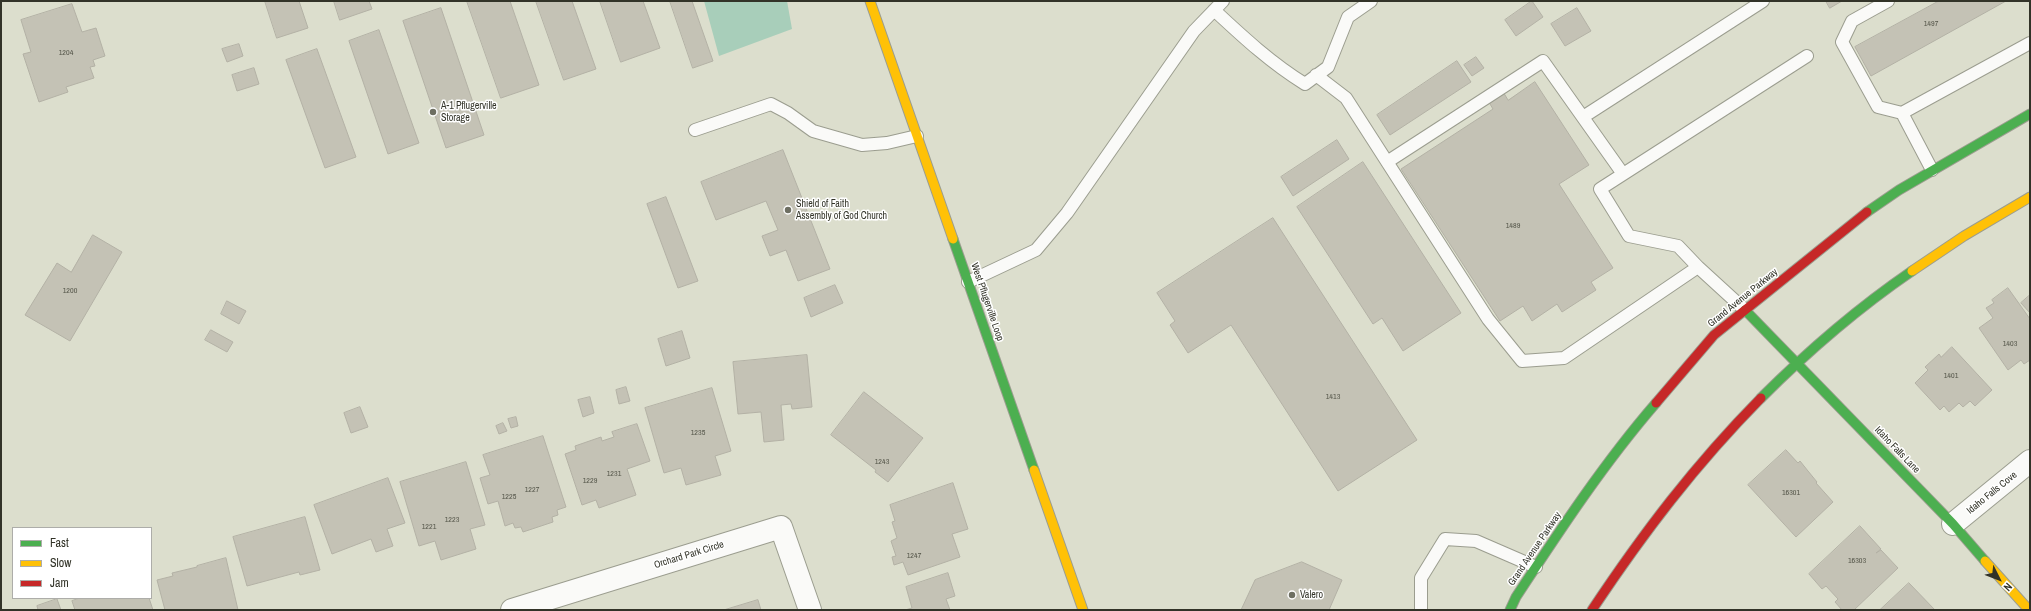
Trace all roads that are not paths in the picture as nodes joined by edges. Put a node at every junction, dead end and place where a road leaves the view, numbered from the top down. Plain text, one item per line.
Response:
1 (870, 1) edge
2 (1223, 1) edge
3 (1371, 1) edge
4 (1763, 1) edge
5 (1888, 1) edge
6 (1214, 10) junction
7 (2030, 43) edge
8 (1807, 56) dead end
9 (1316, 75) junction
10 (1902, 113) junction
11 (2030, 114) edge
12 (1583, 117) junction
13 (695, 130) dead end
14 (917, 136) junction
15 (1387, 162) junction
16 (1932, 170) junction
17 (1623, 174) junction
18 (2030, 197) edge
19 (1698, 267) junction
20 (968, 282) junction
21 (1745, 310) junction
22 (1798, 364) junction
23 (2030, 461) edge
24 (1953, 524) junction
25 (1536, 567) junction
26 (512, 610) edge
27 (810, 610) edge
28 (1083, 610) edge
29 (1421, 610) edge
30 (1510, 610) edge
31 (1592, 610) edge
32 (2029, 610) edge

1 - 14 main road, West Pflugerville Loop
2 - 6 lane
3 - 9 lane
4 - 12 lane
5 - 10 lane
6 - 9 lane
6 - 20 lane
7 - 10 lane
8 - 17 lane
9 - 15 lane
10 - 16 lane
11 - 16 main road, Grand Avenue Parkway
12 - 15 lane
12 - 17 lane
13 - 14 lane
14 - 20 main road, West Pflugerville Loop
15 - 19 lane
16 - 21 main road, Grand Avenue Parkway
17 - 19 lane
18 - 22 main road
19 - 21 lane
20 - 28 main road, West Pflugerville Loop
21 - 22 main road, Idaho Falls Lane
21 - 25 main road, Grand Avenue Parkway
22 - 24 main road, Idaho Falls Lane
22 - 31 main road
23 - 24 street, Idaho Falls Cove
24 - 32 main road, Idaho Falls Lane
25 - 29 lane
25 - 30 main road, Grand Avenue Parkway
26 - 27 street, Orchard Park Circle

